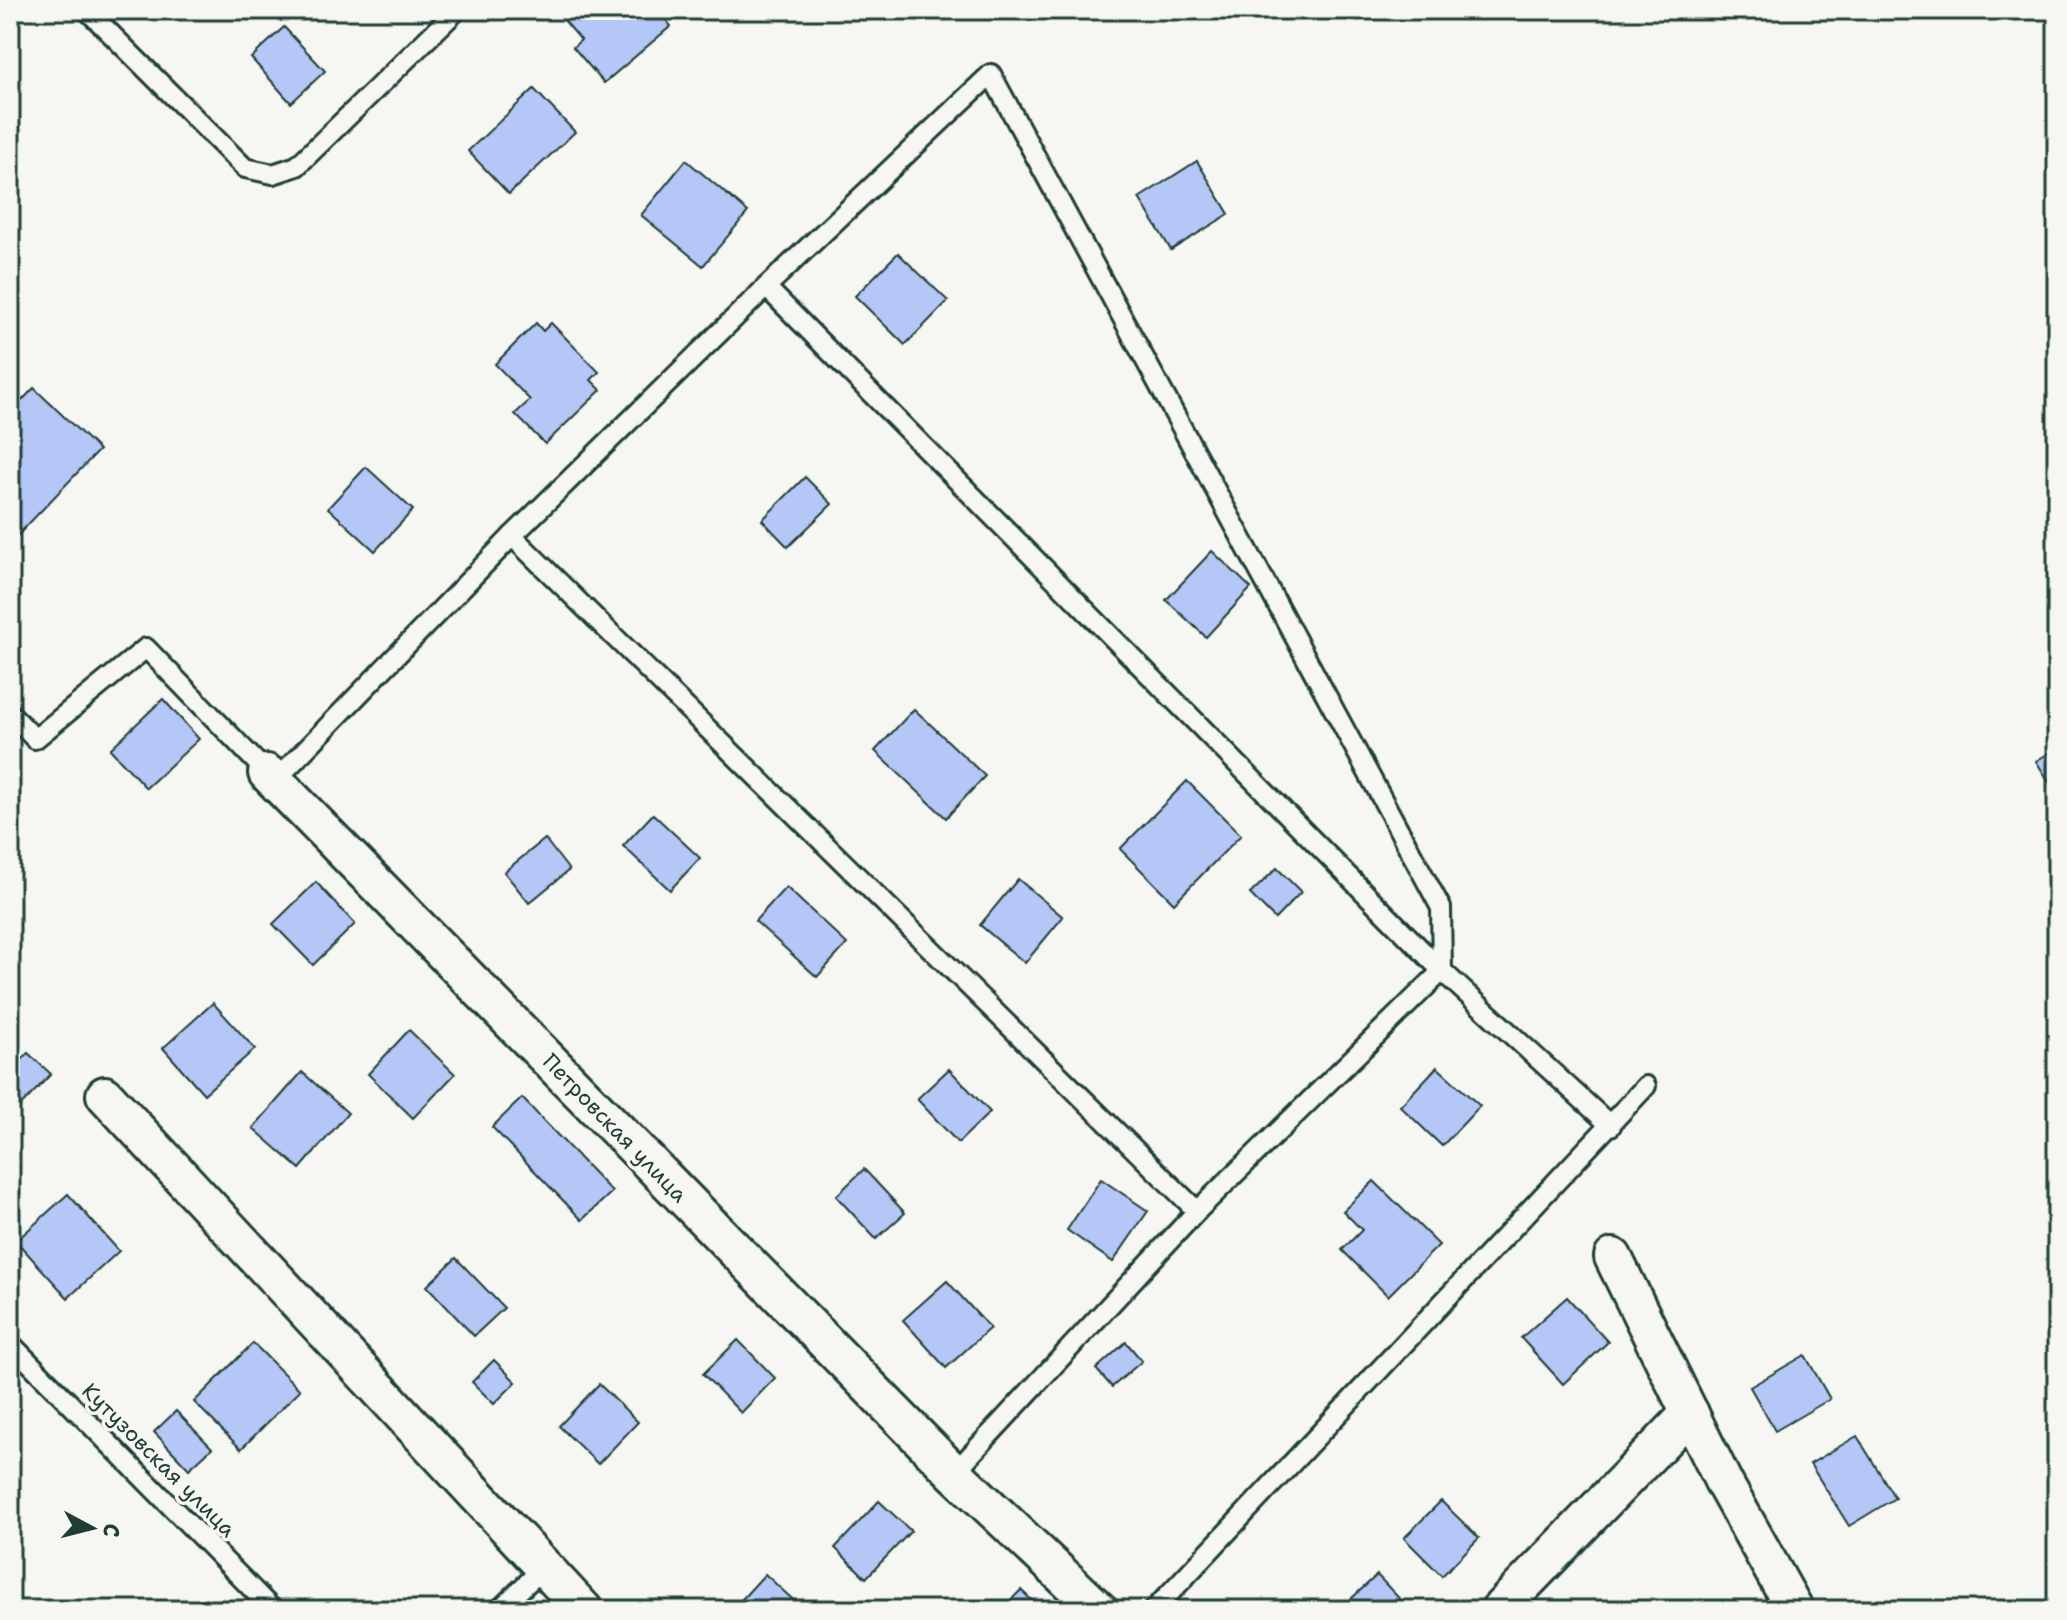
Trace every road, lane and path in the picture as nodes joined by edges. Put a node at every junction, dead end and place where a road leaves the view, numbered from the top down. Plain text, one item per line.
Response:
1 (87, 10) edge
2 (457, 10) edge
3 (766, 287) junction
4 (512, 536) junction
5 (10, 713) edge
6 (271, 777) junction
7 (1442, 971) junction
8 (1646, 1086) dead end
9 (105, 1095) dead end
10 (1611, 1126) junction
11 (1197, 1211) junction
12 (1613, 1257) dead end
13 (10, 1343) edge
14 (1690, 1413) junction
15 (958, 1478) junction
16 (543, 1568) junction
17 (273, 1610) edge
18 (499, 1610) edge
19 (584, 1610) edge
20 (1099, 1610) edge
21 (1154, 1610) edge
22 (1499, 1610) edge
23 (1795, 1610) edge

1 - 2 lane
3 - 4 lane
3 - 7 lane
3 - 7 lane
4 - 6 lane
4 - 11 lane
5 - 6 lane
6 - 15 street, Петровская улица
7 - 10 lane
7 - 11 lane
8 - 10 lane
9 - 16 street
10 - 21 lane
11 - 15 lane
12 - 14 street
13 - 17 lane, Кутузовская улица
14 - 22 street
14 - 23 street
15 - 20 street, Петровская улица
16 - 18 lane
16 - 19 street

